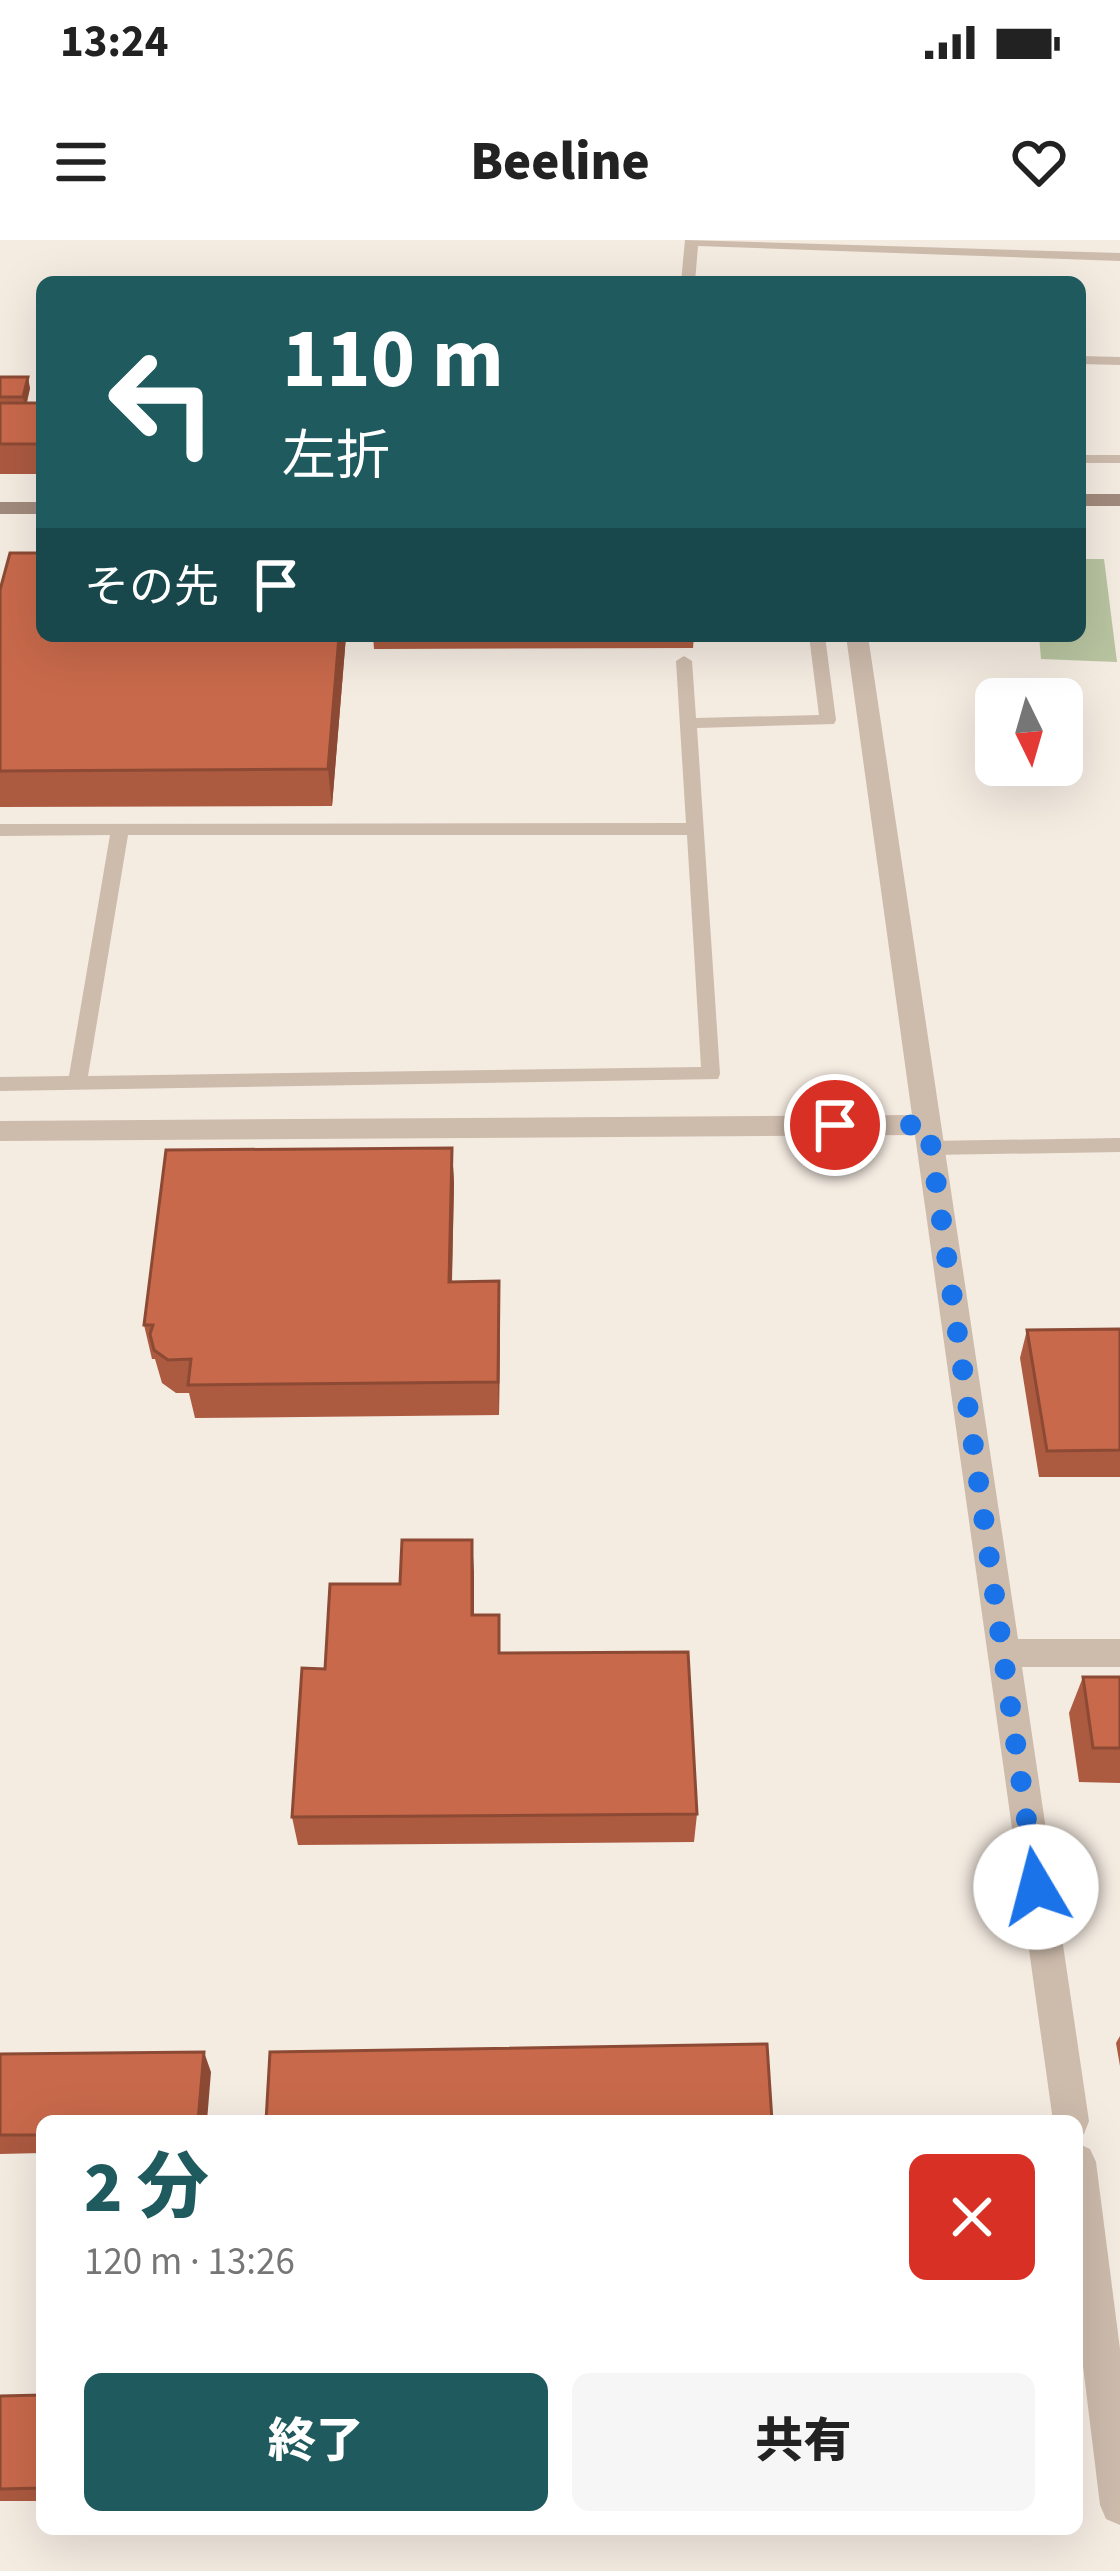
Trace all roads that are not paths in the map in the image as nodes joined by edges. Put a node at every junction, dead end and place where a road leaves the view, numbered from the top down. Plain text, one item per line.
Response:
1 (692, 241) edge
2 (1120, 256) edge
3 (689, 276) edge
4 (1086, 359) edge
5 (1120, 362) edge
6 (1086, 458) edge
7 (1120, 459) edge
8 (1086, 500) edge
9 (1120, 500) edge
10 (0, 508) edge
11 (36, 508) edge
12 (818, 642) edge
13 (858, 642) edge
14 (684, 661) dead end
15 (690, 723) junction
16 (697, 829) junction
17 (0, 830) edge
18 (120, 830) junction
19 (77, 1083) junction
20 (0, 1084) edge
21 (0, 1131) edge
22 (929, 1136) junction
23 (1120, 1145) edge
24 (1002, 1653) junction
25 (1120, 1653) edge
26 (1070, 2115) edge
27 (1083, 2184) edge
28 (1106, 2267) edge
29 (1120, 2506) edge

1 - 2 lane
1 - 3 lane
4 - 5 lane
6 - 7 lane
8 - 9 main road
10 - 11 main road
12 - 15 lane
13 - 22 street
14 - 15 lane
15 - 16 lane
16 - 18 lane
16 - 19 lane
17 - 18 lane
18 - 19 lane
19 - 20 lane
21 - 22 street
22 - 23 lane
22 - 24 street
24 - 25 street
24 - 26 street
27 - 28 street
28 - 29 street

